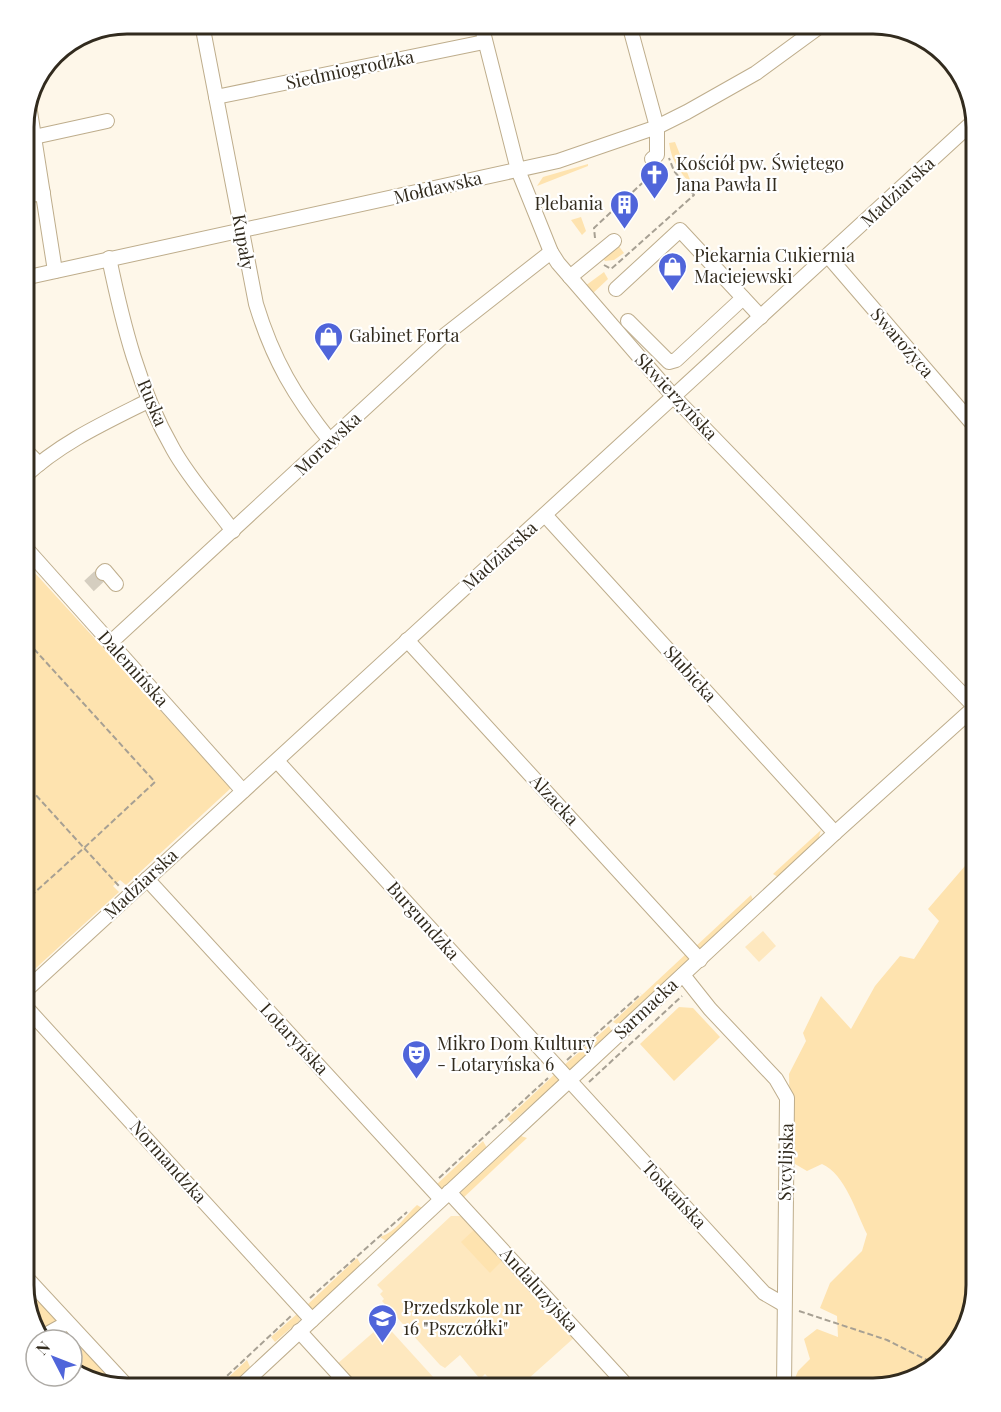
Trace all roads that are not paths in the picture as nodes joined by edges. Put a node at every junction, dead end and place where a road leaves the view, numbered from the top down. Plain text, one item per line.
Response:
1 (204, 34) edge
2 (483, 34) edge
3 (632, 35) edge
4 (807, 35) edge
5 (484, 42) junction
6 (216, 97) junction
7 (107, 121) dead end
8 (657, 127) junction
9 (966, 132) edge
10 (35, 137) edge
11 (35, 143) edge
12 (657, 163) road end
13 (518, 170) junction
14 (43, 193) junction
15 (35, 194) edge
16 (241, 232) junction
17 (614, 241) dead end
18 (551, 252) junction
19 (828, 256) junction
20 (109, 258) junction
21 (55, 271) junction
22 (35, 276) edge
23 (570, 277) junction
24 (616, 289) dead end
25 (743, 298) junction
26 (761, 317) junction
27 (628, 321) dead end
28 (674, 397) junction
29 (148, 400) junction
30 (966, 416) edge
31 (332, 442) junction
32 (35, 460) edge
33 (39, 464) junction
34 (35, 467) edge
35 (545, 515) junction
36 (233, 531) junction
37 (35, 558) edge
38 (103, 573) dead end
39 (116, 584) dead end
40 (407, 640) junction
41 (110, 643) junction
42 (966, 696) edge
43 (966, 715) edge
44 (277, 760) junction
45 (243, 791) junction
46 (835, 833) junction
47 (147, 879) junction
48 (700, 960) junction
49 (682, 975) junction
50 (35, 982) edge
51 (35, 1017) edge
52 (568, 1081) junction
53 (445, 1196) junction
54 (35, 1287) edge
55 (783, 1304) junction
56 (312, 1320) junction
57 (67, 1323) junction
58 (58, 1328) edge
59 (299, 1331) junction
60 (119, 1376) edge
61 (250, 1377) edge
62 (341, 1377) edge
63 (619, 1378) edge
64 (784, 1378) edge

1 - 6 street, Kupały
2 - 5 street, Skwierzyńska
3 - 8 street
4 - 8 street, Mołdawska
5 - 6 street, Siedmiogrodzka
5 - 13 street, Skwierzyńska
6 - 16 street, Kupały
7 - 10 street
8 - 12 street
8 - 13 street, Mołdawska
9 - 19 street, Madziarska
11 - 14 street
13 - 16 street, Mołdawska
13 - 18 street, Skwierzyńska
14 - 15 street
14 - 21 street
16 - 20 street, Mołdawska
16 - 31 street, Kupały
17 - 23 street
18 - 23 street, Skwierzyńska
18 - 31 street, Morawska
19 - 26 street, Madziarska
19 - 30 street, Swarożyca
20 - 21 street, Mołdawska
20 - 29 street, Ruska
21 - 22 street, Mołdawska
23 - 28 street, Skwierzyńska
24 - 25 street
25 - 26 street
25 - 27 street
26 - 28 street, Madziarska
28 - 35 street, Madziarska
28 - 42 street, Skwierzyńska
29 - 33 street
29 - 36 street, Ruska
31 - 36 street, Morawska
32 - 33 street
33 - 34 street
35 - 40 street, Madziarska
35 - 46 street, Słubicka
36 - 41 street, Morawska
37 - 41 street, Dalemińska
38 - 39 street
40 - 44 street, Madziarska
40 - 48 street, Alzacka
41 - 45 street, Dalemińska
43 - 46 street, Sarmacka
44 - 45 street, Madziarska
44 - 52 street, Burgundzka
45 - 47 street, Madziarska
46 - 48 street, Sarmacka
47 - 50 street, Madziarska
47 - 53 street, Lotaryńska
48 - 49 street, Sarmacka
49 - 52 street, Sarmacka
49 - 55 street, Sycylijska
51 - 56 street, Normandzka
52 - 53 street, Sarmacka
52 - 55 street, Toskańska
53 - 56 street, Sarmacka
53 - 63 street, Andaluzyjska
54 - 57 street
55 - 64 street, Sycylijska
56 - 59 street, Sarmacka
57 - 58 street
57 - 60 street
59 - 61 street, Sarmacka
59 - 62 street

